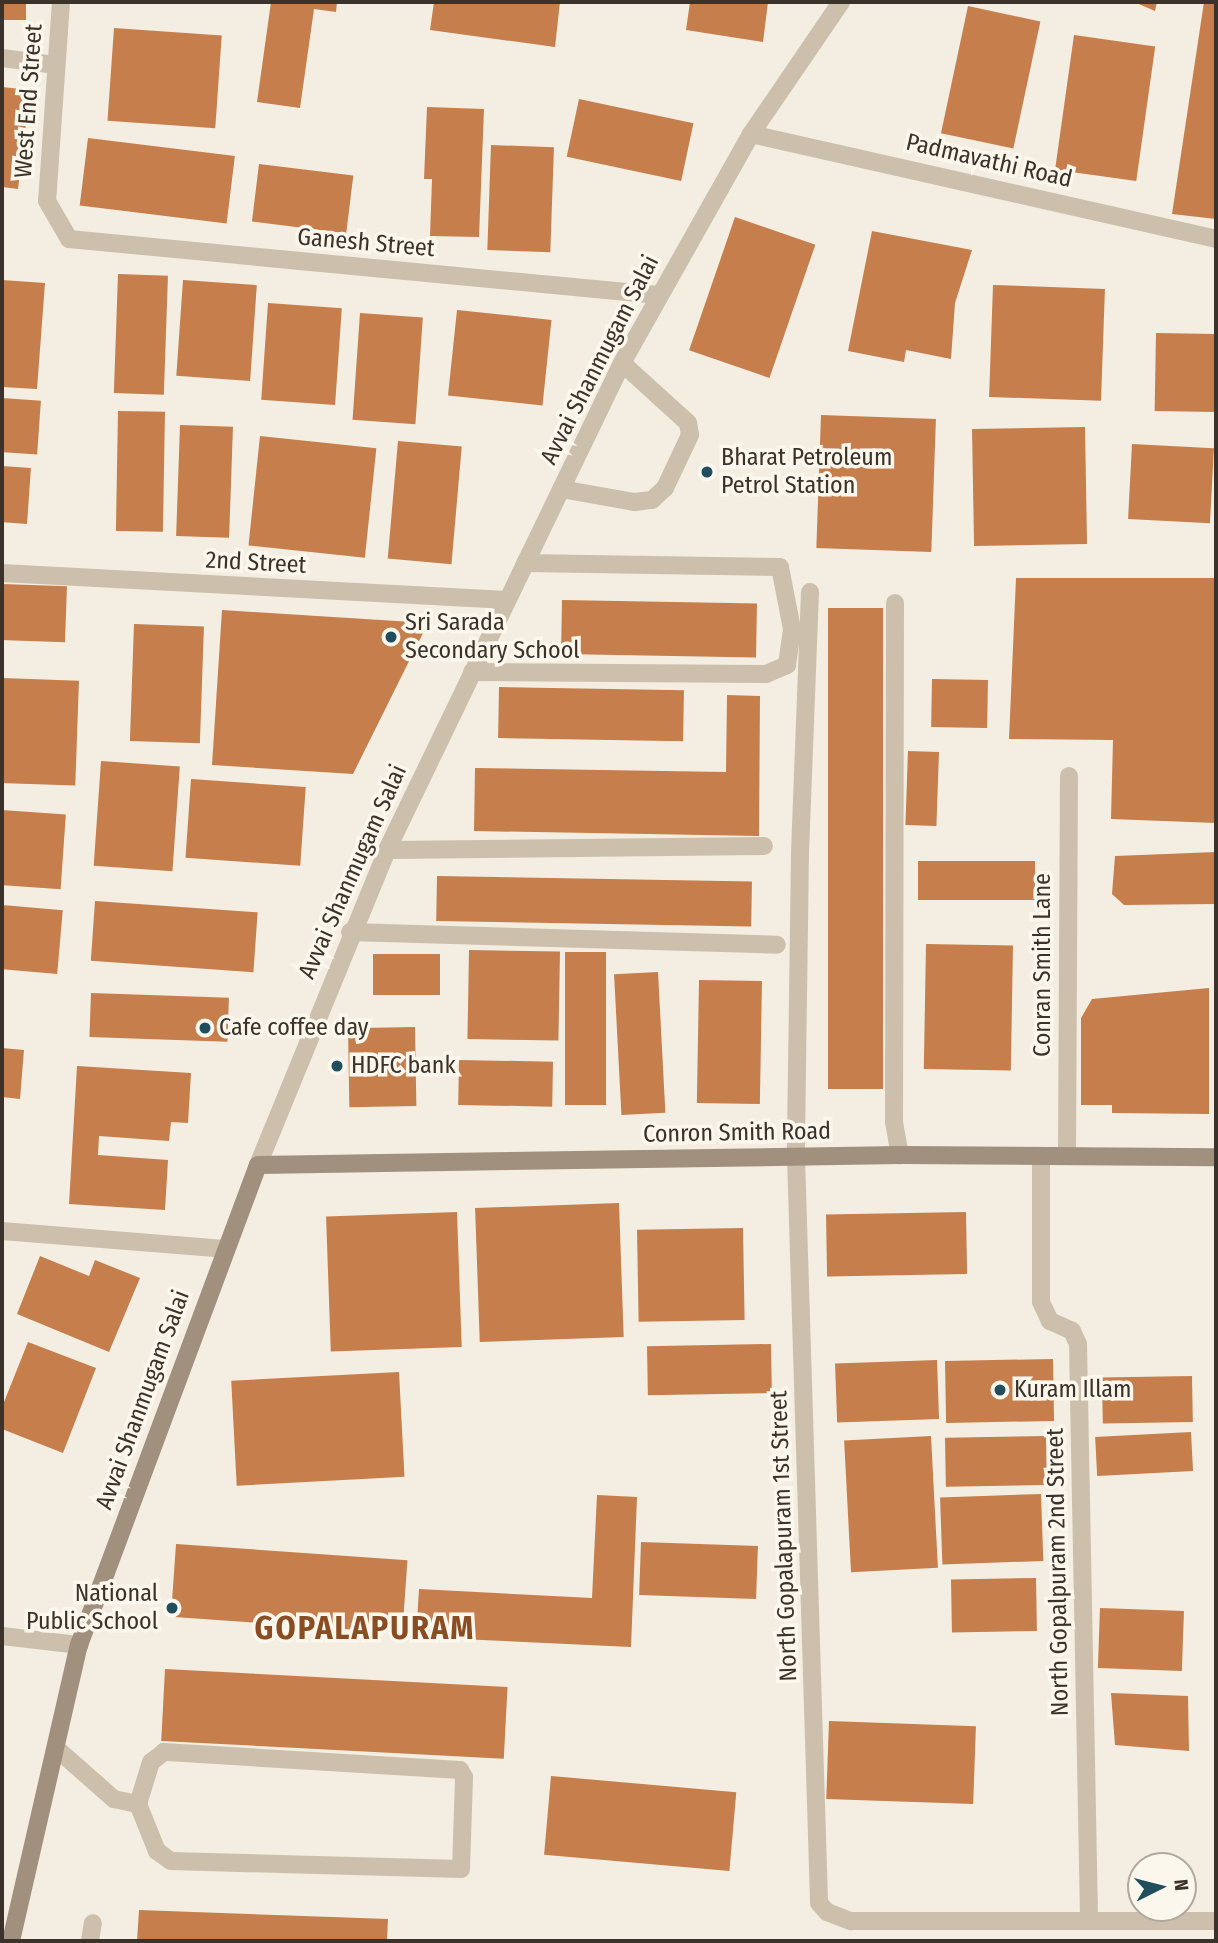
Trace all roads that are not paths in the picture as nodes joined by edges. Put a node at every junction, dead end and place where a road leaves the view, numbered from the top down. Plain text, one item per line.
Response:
1 (61, 2) edge
2 (841, 2) edge
3 (2, 58) edge
4 (55, 65) junction
5 (751, 134) junction
6 (69, 239) joint
7 (1216, 239) edge
8 (658, 295) junction
9 (622, 363) junction
10 (561, 489) junction
11 (526, 563) junction
12 (2, 573) edge
13 (810, 592) dead end
14 (507, 600) junction
15 (895, 603) dead end
16 (472, 672) junction
17 (1069, 776) dead end
18 (764, 846) dead end
19 (387, 850) junction
20 (350, 932) junction
21 (777, 945) dead end
22 (900, 1154) junction
23 (1067, 1154) junction
24 (796, 1157) junction
25 (1216, 1157) edge
26 (1041, 1158) junction
27 (258, 1165) junction
28 (2, 1231) edge
29 (223, 1249) junction
30 (2, 1636) edge
31 (79, 1645) junction
32 (57, 1749) junction
33 (138, 1804) junction
34 (1089, 1919) junction
35 (1216, 1921) edge
36 (1002, 1922) junction
37 (93, 1923) dead end
38 (11, 1941) edge
39 (90, 1941) edge
40 (1001, 1941) edge

1 - 4 street, West End Street
2 - 5 street, Avvai Shanmugam Salai
3 - 4 street
4 - 6 street, West End Street
5 - 7 street, Padmavathi Road
5 - 8 street, Avvai Shanmugam Salai
6 - 8 street, Ganesh Street
8 - 9 street, Avvai Shanmugam Salai
9 - 10 street, Avvai Shanmugam Salai
9 - 10 street
10 - 11 street, Avvai Shanmugam Salai
11 - 14 street, Avvai Shanmugam Salai
11 - 16 street
12 - 14 street, 2nd Street
13 - 24 street, North Gopalapuram 1st Street
14 - 16 street, Avvai Shanmugam Salai
15 - 22 street
16 - 19 street, Avvai Shanmugam Salai
17 - 23 street, Conran Smith Lane
18 - 19 street
19 - 20 street, Avvai Shanmugam Salai
20 - 21 street
20 - 27 street, Avvai Shanmugam Salai
22 - 24 main road, Conron Smith Road
22 - 26 main road, Conron Smith Road
23 - 25 main road, Conron Smith Road
23 - 26 main road, Conron Smith Road
24 - 27 main road, Conron Smith Road
24 - 36 street, North Gopalapuram 1st Street
26 - 34 street, North Gopalpuram 2nd Street
27 - 29 main road, Avvai Shanmugam Salai
28 - 29 street
29 - 31 main road, Avvai Shanmugam Salai
30 - 31 street
31 - 32 main road, Avvai Shanmugam Salai
32 - 33 street
32 - 38 main road, Avvai Shanmugam Salai
33 - 33 street
34 - 35 street
34 - 36 street
36 - 40 street
37 - 39 street

